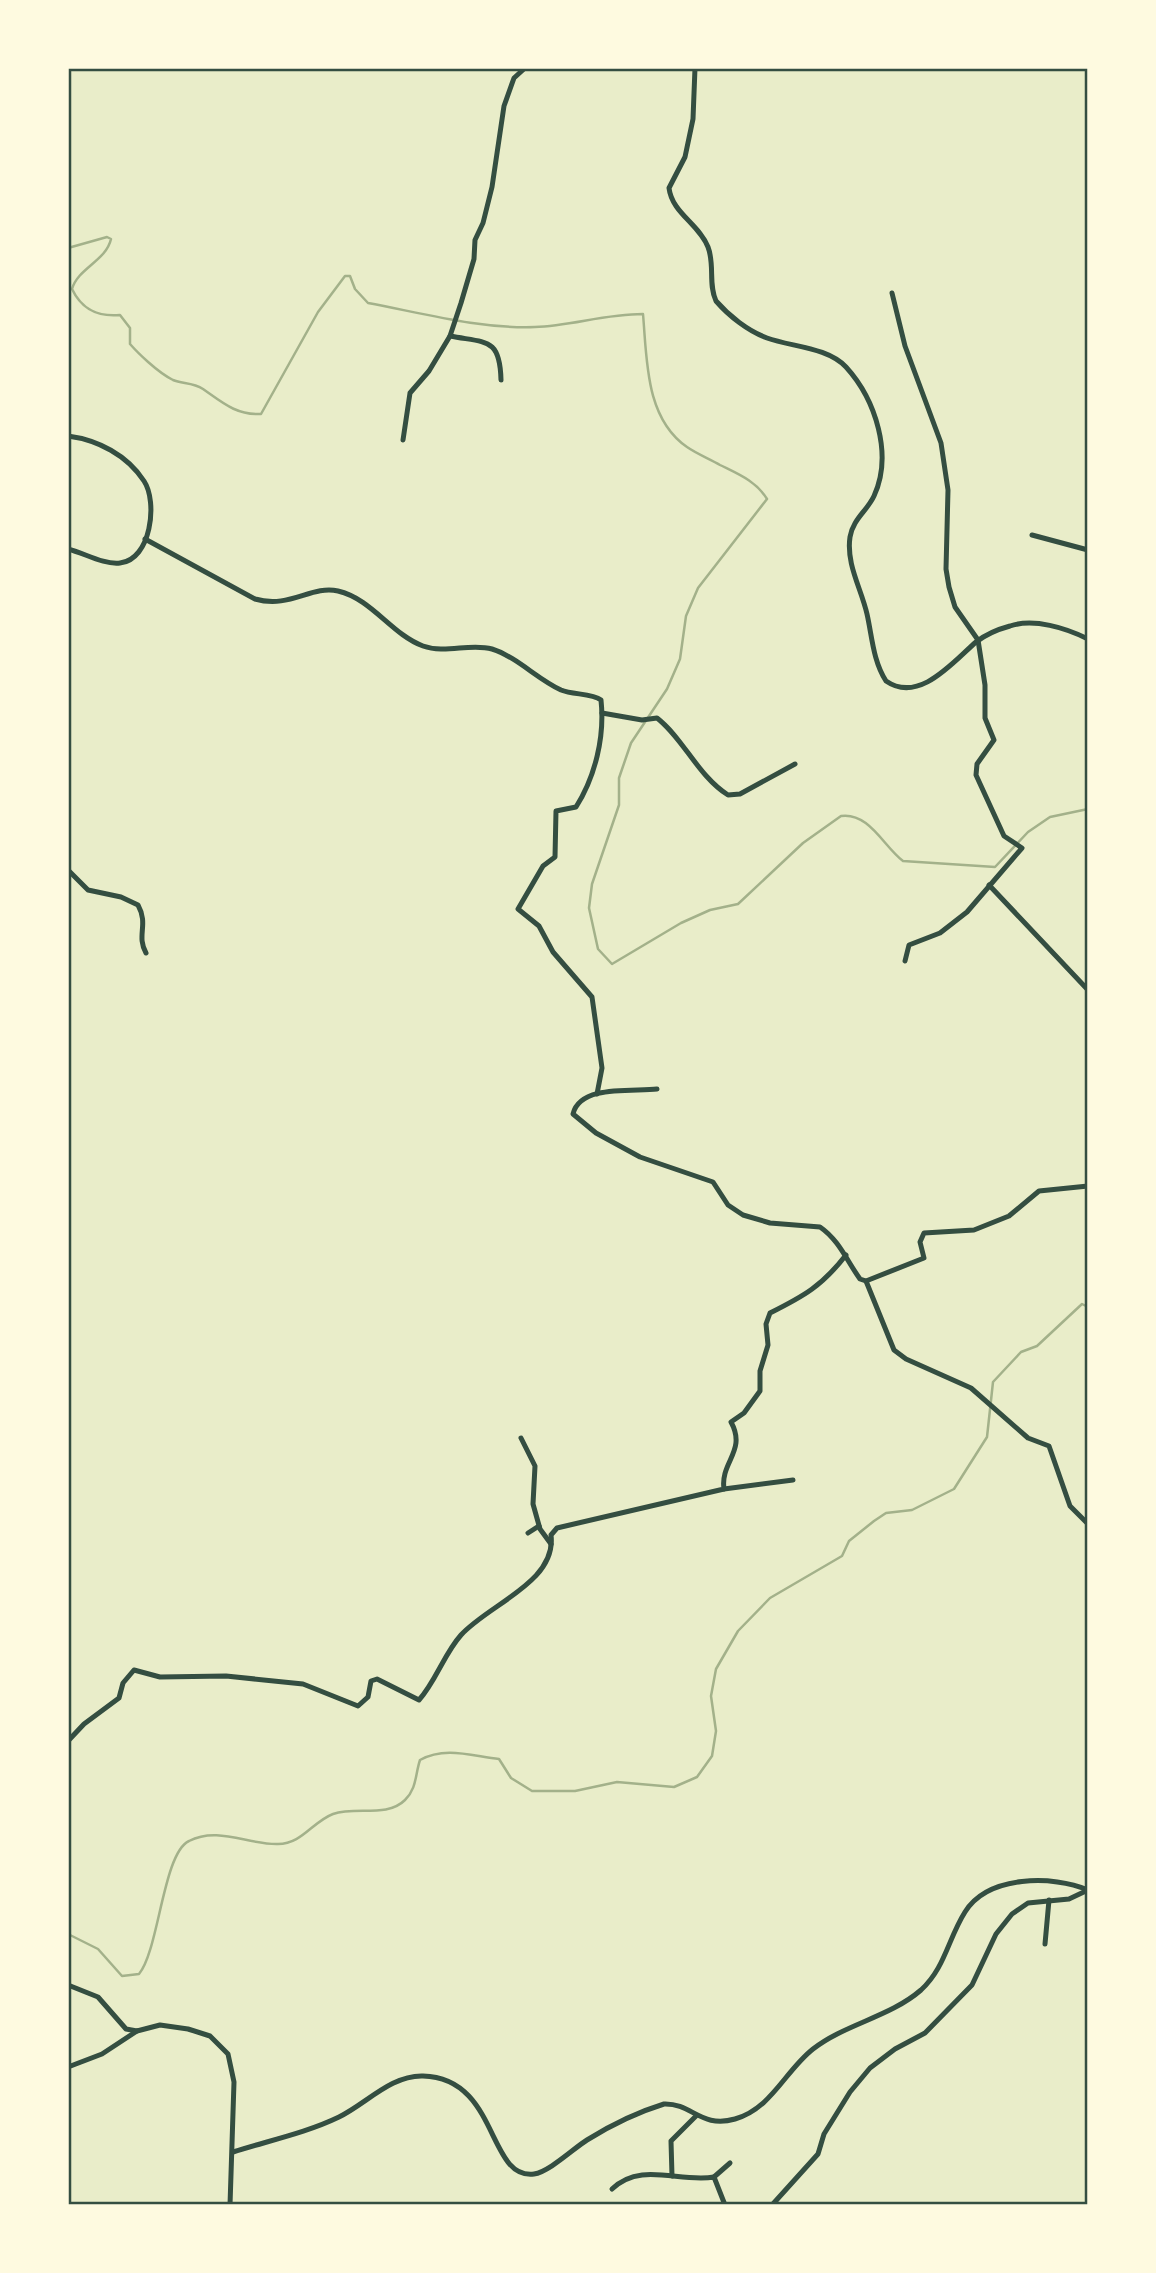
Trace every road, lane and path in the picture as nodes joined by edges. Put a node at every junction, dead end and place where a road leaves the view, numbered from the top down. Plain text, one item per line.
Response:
1 (525, 68) edge
2 (695, 68) edge
3 (892, 293) dead end
4 (450, 336) junction
5 (501, 380) dead end
6 (68, 436) edge
7 (403, 440) dead end
8 (1032, 536) dead end
9 (145, 539) junction
10 (68, 549) edge
11 (1088, 550) edge
12 (1088, 639) edge
13 (978, 640) junction
14 (602, 713) junction
15 (794, 764) dead end
16 (68, 870) edge
17 (989, 885) junction
18 (146, 953) dead end
19 (905, 961) dead end
20 (1088, 990) edge
21 (657, 1089) dead end
22 (597, 1094) junction
23 (1088, 1186) edge
24 (846, 1255) junction
25 (866, 1281) junction
26 (521, 1438) dead end
27 (793, 1480) dead end
28 (724, 1489) junction
29 (1088, 1524) edge
30 (539, 1526) junction
31 (528, 1533) dead end
32 (553, 1547) junction
33 (68, 1741) edge
34 (1088, 1890) edge
35 (1049, 1900) junction
36 (1045, 1944) dead end
37 (68, 1984) edge
38 (137, 2031) junction
39 (68, 2067) edge
40 (696, 2116) junction
41 (233, 2152) junction
42 (730, 2163) dead end
43 (672, 2176) junction
44 (714, 2177) junction
45 (612, 2189) dead end
46 (230, 2205) edge
47 (725, 2205) edge
48 (772, 2205) edge

1 - 4 street
2 - 13 street
3 - 13 street
4 - 5 street
4 - 7 street
6 - 9 street
8 - 11 street
9 - 10 street
9 - 14 street
12 - 13 street
13 - 17 street
14 - 15 street
14 - 22 street
16 - 18 street
17 - 19 street
17 - 20 street
21 - 22 street
22 - 24 street
23 - 25 street
24 - 25 street
24 - 28 street
25 - 29 street
26 - 30 street
27 - 28 street
28 - 32 street
30 - 31 street
30 - 32 street
32 - 33 street
34 - 35 street
34 - 40 street
35 - 36 street
35 - 48 street
37 - 38 street
38 - 39 street
38 - 41 street
40 - 41 street
40 - 43 street
41 - 46 street
42 - 44 street
43 - 44 street
43 - 45 street
44 - 47 street

